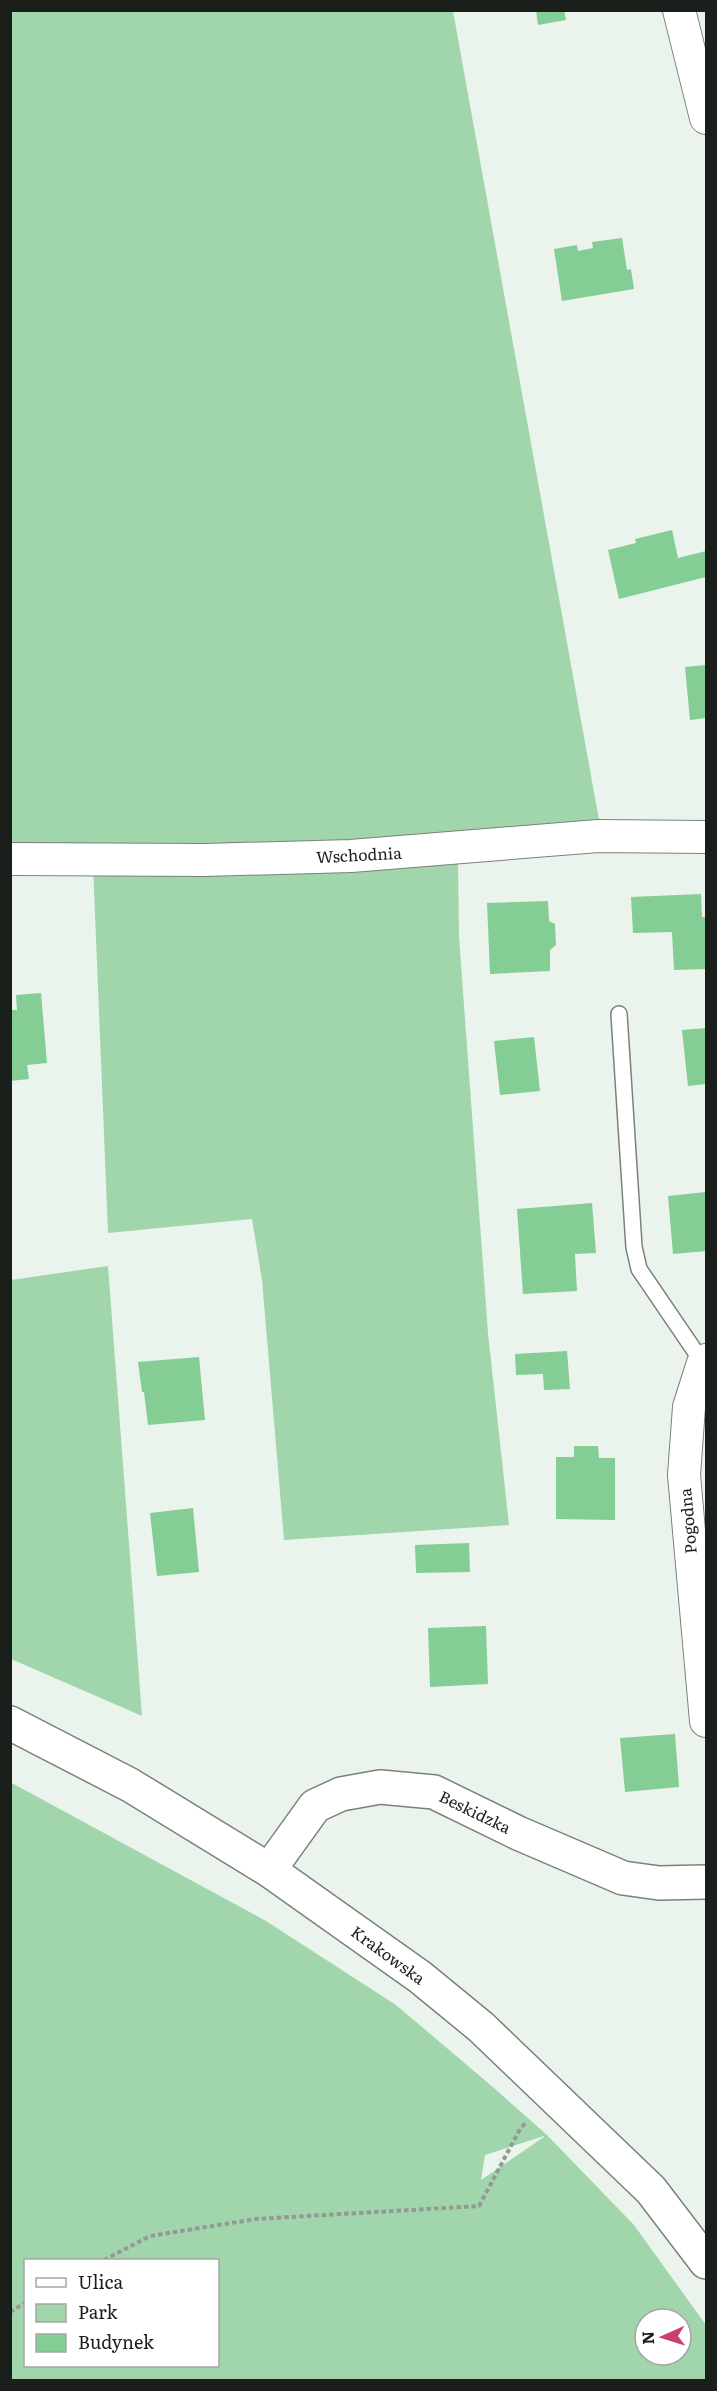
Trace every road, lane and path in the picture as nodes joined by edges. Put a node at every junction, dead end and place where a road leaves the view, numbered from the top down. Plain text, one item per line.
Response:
1 (679, 10) edge
2 (706, 118) edge
3 (706, 837) edge
4 (10, 859) edge
5 (619, 1014) dead end
6 (705, 1361) edge
7 (706, 1721) edge
8 (10, 1723) edge
9 (269, 1870) junction
10 (706, 1882) edge
11 (549, 2091) junction
12 (106, 2259) edge
13 (706, 2262) edge
14 (24, 2303) edge
15 (10, 2312) edge

1 - 2 street
3 - 4 street, Wschodnia
5 - 6 lane
6 - 7 street, Pogodna
8 - 9 main road, Krakowska
9 - 10 main road, Beskidzka
9 - 11 main road, Krakowska
11 - 12 path
11 - 13 main road, Krakowska
14 - 15 path

